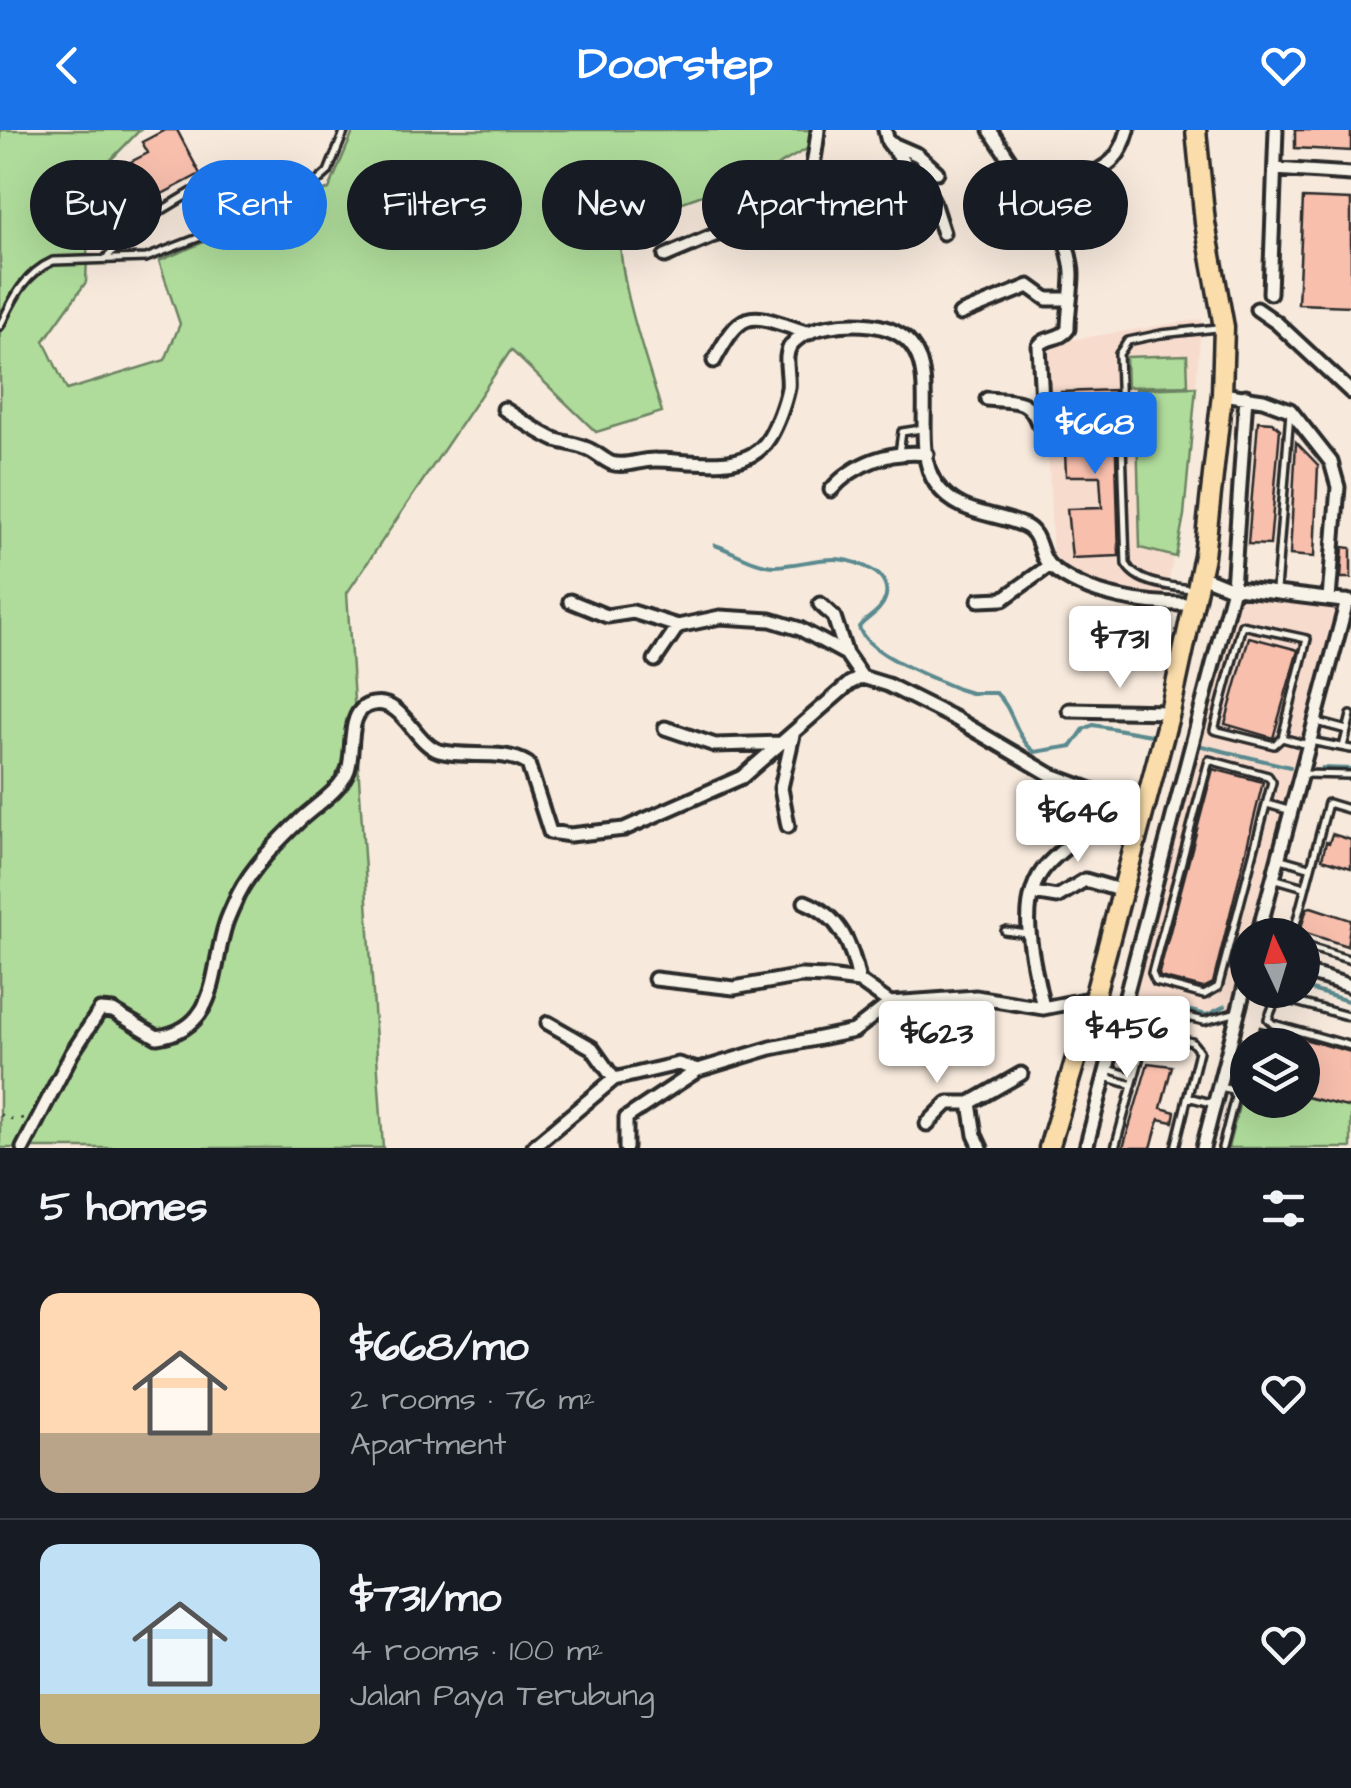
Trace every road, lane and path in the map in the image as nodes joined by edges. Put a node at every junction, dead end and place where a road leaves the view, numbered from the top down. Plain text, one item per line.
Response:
1 (345, 130) edge
2 (818, 130) edge
3 (990, 130) edge
4 (1128, 130) edge
5 (1196, 130) edge
6 (1276, 130) edge
7 (886, 136) edge
8 (904, 160) edge
9 (924, 160) edge
10 (1010, 160) edge
11 (1275, 169) junction
12 (1351, 174) edge
13 (182, 198) edge
14 (665, 256) dead end
15 (102, 262) junction
16 (1270, 293) dead end
17 (1069, 299) junction
18 (1257, 309) dead end
19 (960, 314) dead end
20 (0, 326) edge
21 (1224, 328) junction
22 (808, 333) junction
23 (714, 360) dead end
24 (1351, 392) edge
25 (1222, 394) junction
26 (1246, 396) junction
27 (986, 399) dead end
28 (504, 409) dead end
29 (1290, 410) junction
30 (926, 429) junction
31 (899, 453) junction
32 (927, 454) junction
33 (831, 490) dead end
34 (1049, 566) junction
35 (1230, 588) junction
36 (1198, 590) junction
37 (1276, 593) junction
38 (979, 600) dead end
39 (1330, 600) junction
40 (570, 601) dead end
41 (1349, 602) edge
42 (820, 604) dead end
43 (678, 626) junction
44 (846, 654) junction
45 (655, 660) dead end
46 (862, 676) junction
47 (1069, 710) dead end
48 (1170, 712) junction
49 (1351, 715) edge
50 (1314, 722) junction
51 (1197, 727) junction
52 (665, 728) dead end
53 (1214, 730) junction
54 (1347, 730) junction
55 (793, 735) junction
56 (1282, 738) junction
57 (781, 743) junction
58 (1309, 743) junction
59 (1343, 747) junction
60 (1351, 750) edge
61 (1300, 774) junction
62 (1351, 774) edge
63 (1120, 801) junction
64 (1266, 804) junction
65 (1145, 805) junction
66 (1351, 810) edge
67 (1290, 812) junction
68 (788, 826) dead end
69 (1278, 858) junction
70 (1309, 868) junction
71 (1273, 878) junction
72 (1304, 887) junction
73 (1122, 890) junction
74 (1033, 894) junction
75 (805, 902) dead end
76 (1262, 918) edge
77 (1297, 918) edge
78 (1005, 931) dead end
79 (1030, 935) junction
80 (1320, 951) edge
81 (1139, 956) junction
82 (1155, 960) junction
83 (1351, 960) edge
84 (1320, 977) edge
85 (656, 978) dead end
86 (859, 981) junction
87 (1351, 986) edge
88 (1094, 998) junction
89 (1127, 1002) junction
90 (890, 1003) junction
91 (1043, 1008) junction
92 (1239, 1008) edge
93 (1238, 1013) junction
94 (1351, 1017) edge
95 (548, 1023) dead end
96 (1351, 1046) edge
97 (698, 1070) junction
98 (1107, 1073) junction
99 (1022, 1074) dead end
100 (1134, 1076) junction
101 (614, 1079) junction
102 (1132, 1085) junction
103 (1218, 1086) junction
104 (1188, 1097) junction
105 (970, 1103) junction
106 (1214, 1104) junction
107 (41, 1112) junction
108 (0, 1115) edge
109 (927, 1124) dead end
110 (534, 1146) dead end
111 (24, 1148) edge
112 (626, 1148) edge
113 (981, 1148) edge
114 (1049, 1148) edge
115 (1086, 1148) edge
116 (1115, 1148) edge
117 (1174, 1148) edge
118 (1203, 1148) edge
119 (1222, 1148) edge

1 - 15 lane
2 - 14 street
3 - 10 street
4 - 17 street
5 - 21 main road
6 - 11 street
7 - 8 street
7 - 9 street
11 - 12 street
11 - 16 street
13 - 15 lane
15 - 20 lane
17 - 19 street
17 - 27 street
18 - 24 street
21 - 25 main road
21 - 36 lane
22 - 23 street
22 - 28 street
22 - 30 street
25 - 26 street
25 - 36 main road
26 - 29 street
26 - 35 street
29 - 37 lane
29 - 39 street
30 - 31 lane
30 - 32 street
31 - 32 street
31 - 33 street
32 - 34 street
34 - 36 street
34 - 38 street
35 - 36 street
35 - 37 street
35 - 51 street
36 - 48 main road
37 - 39 street
39 - 41 street
40 - 43 street
41 - 50 street
42 - 44 street
43 - 44 street
43 - 45 street
44 - 46 street
46 - 55 street
46 - 63 street
47 - 48 street
48 - 65 main road
49 - 54 lane
50 - 54 lane
50 - 58 street
51 - 53 lane
51 - 81 street
52 - 57 street
53 - 56 lane
53 - 56 lane
54 - 59 lane
55 - 57 street
55 - 68 street
56 - 58 lane
57 - 107 street
58 - 59 lane
58 - 61 street
59 - 60 lane
61 - 62 lane
61 - 67 street
63 - 65 street
63 - 74 street
64 - 67 lane
64 - 82 lane
64 - 82 lane
65 - 73 main road
66 - 70 lane
67 - 69 street
69 - 70 lane
69 - 71 street
70 - 72 lane
71 - 72 lane
71 - 76 street
72 - 77 lane
73 - 74 street
73 - 88 main road
74 - 79 street
75 - 86 street
78 - 79 lane
79 - 91 street
80 - 83 lane
81 - 82 lane
81 - 89 street
84 - 87 street
85 - 86 street
86 - 90 street
88 - 91 street
88 - 114 main road
89 - 93 lane
89 - 98 street
90 - 91 street
90 - 97 street
92 - 93 street
93 - 103 street
94 - 96 lane
95 - 101 street
97 - 101 street
97 - 112 street
98 - 100 lane
98 - 102 lane
98 - 115 street
99 - 105 street
100 - 102 lane
100 - 104 lane
101 - 110 street
102 - 116 lane
103 - 106 street
103 - 119 lane
104 - 106 lane
104 - 117 lane
105 - 109 street
105 - 113 street
106 - 118 street
107 - 108 path
107 - 111 street

